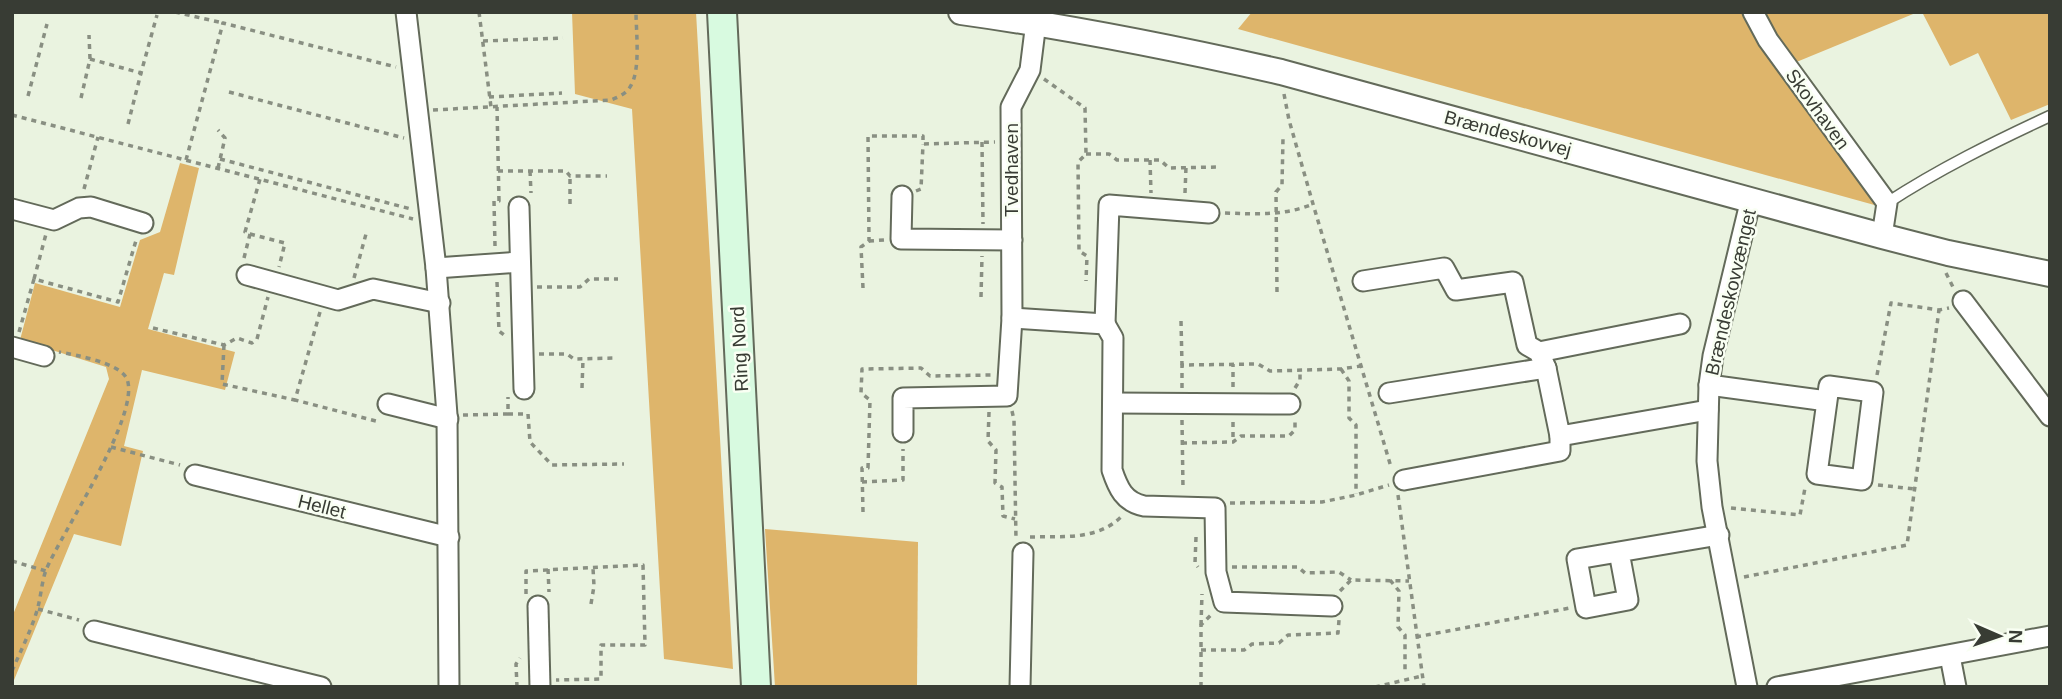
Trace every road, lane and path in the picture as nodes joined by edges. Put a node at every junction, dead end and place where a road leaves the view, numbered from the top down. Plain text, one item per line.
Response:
1 (175, 12) edge
2 (405, 12) edge
3 (479, 12) edge
4 (636, 12) edge
5 (722, 12) edge
6 (961, 12) edge
7 (1753, 12) edge
8 (157, 15) dead end
9 (1036, 22) junction
10 (223, 23) junction
11 (47, 24) dead end
12 (89, 35) dead end
13 (563, 38) dead end
14 (483, 41) junction
15 (90, 59) junction
16 (412, 66) junction
17 (1030, 70) junction
18 (141, 73) junction
19 (229, 92) dead end
20 (1283, 92) dead end
21 (562, 93) dead end
22 (28, 96) dead end
23 (489, 97) junction
24 (81, 98) dead end
25 (491, 107) junction
26 (497, 107) junction
27 (417, 111) junction
28 (12, 115) edge
29 (2050, 116) edge
30 (128, 124) dead end
31 (218, 130) dead end
32 (98, 137) junction
33 (420, 137) junction
34 (1283, 138) dead end
35 (922, 144) dead end
36 (1086, 154) junction
37 (220, 159) junction
38 (186, 160) junction
39 (1150, 160) junction
40 (1186, 167) junction
41 (1219, 167) dead end
42 (218, 168) junction
43 (498, 171) junction
44 (530, 171) junction
45 (570, 176) junction
46 (607, 176) dead end
47 (260, 179) junction
48 (902, 196) joint
49 (1751, 199) junction
50 (525, 201) joint
51 (1887, 203) junction
52 (570, 204) dead end
53 (1313, 204) junction
54 (79, 208) junction
55 (1151, 208) junction
56 (12, 209) edge
57 (1184, 211) junction
58 (1209, 213) joint
59 (1276, 214) junction
60 (50, 219) junction
61 (430, 219) junction
62 (143, 223) joint
63 (250, 234) junction
64 (366, 234) dead end
65 (1882, 236) junction
66 (1012, 240) junction
67 (520, 262) junction
68 (496, 264) junction
69 (245, 268) joint
70 (436, 268) junction
71 (2050, 274) edge
72 (34, 279) junction
73 (618, 279) dead end
74 (1086, 281) dead end
75 (1363, 281) dead end
76 (275, 283) junction
77 (521, 288) junction
78 (1278, 292) dead end
79 (324, 297) junction
80 (348, 297) junction
81 (1963, 301) joint
82 (440, 303) junction
83 (1012, 317) junction
84 (1181, 321) dead end
85 (1105, 324) junction
86 (1680, 324) dead end
87 (153, 328) dead end
88 (508, 337) dead end
89 (224, 345) junction
90 (14, 347) edge
91 (523, 355) junction
92 (44, 356) joint
93 (615, 358) dead end
94 (583, 359) junction
95 (1543, 360) junction
96 (1182, 365) dead end
97 (1341, 369) dead end
98 (1300, 370) dead end
99 (1709, 385) junction
100 (582, 388) dead end
101 (516, 390) joint
102 (1873, 392) junction
103 (1389, 393) dead end
104 (998, 396) junction
105 (295, 400) junction
106 (1827, 401) junction
107 (1114, 402) junction
108 (388, 404) joint
109 (1293, 405) junction
110 (1708, 410) junction
111 (508, 414) junction
112 (2050, 416) edge
113 (447, 417) junction
114 (903, 432) joint
115 (1560, 436) junction
116 (1182, 443) dead end
117 (111, 447) junction
118 (624, 464) dead end
119 (195, 474) joint
120 (1817, 474) junction
121 (1861, 480) junction
122 (862, 482) dead end
123 (1400, 482) junction
124 (1915, 489) dead end
125 (1356, 495) junction
126 (1134, 504) junction
127 (1712, 507) junction
128 (1215, 508) junction
129 (1015, 519) junction
130 (1718, 535) junction
131 (449, 537) junction
132 (1018, 545) junction
133 (1619, 552) junction
134 (12, 561) edge
135 (1216, 567) junction
136 (593, 568) junction
137 (548, 569) junction
138 (46, 571) junction
139 (1351, 580) dead end
140 (1390, 580) dead end
141 (538, 601) junction
142 (1224, 602) junction
143 (591, 604) dead end
144 (1332, 606) dead end
145 (38, 608) junction
146 (1586, 608) junction
147 (94, 631) joint
148 (2050, 636) edge
149 (1416, 637) junction
150 (523, 653) dead end
151 (1951, 656) junction
152 (13, 668) edge
153 (1405, 672) dead end
154 (1422, 676) junction
155 (540, 684) edge
156 (321, 687) edge
157 (449, 687) edge
158 (517, 687) edge
159 (756, 687) edge
160 (1020, 687) edge
161 (1201, 687) edge
162 (1375, 687) edge
163 (1424, 687) edge
164 (1746, 687) edge
165 (1777, 687) edge
166 (1956, 687) edge

1 - 10 path
2 - 16 street
3 - 14 path
4 - 26 path
5 - 159 main road, Ring Nord
6 - 9 street, Brændeskovvej
7 - 51 street, Skovhaven
8 - 18 path
9 - 17 street, Tvedhaven
9 - 49 street, Brændeskovvej
10 - 16 path
10 - 38 path
11 - 22 path
12 - 15 path
13 - 14 path
14 - 23 path
15 - 18 path
15 - 24 path
16 - 27 street
17 - 36 path
17 - 66 street, Tvedhaven
18 - 30 path
19 - 33 path
20 - 53 path
21 - 23 path
23 - 25 path
25 - 26 path
25 - 27 path
26 - 43 path
27 - 33 street
28 - 32 path
29 - 51 lane
31 - 37 path
32 - 38 path
32 - 54 path
33 - 61 street
34 - 59 path
35 - 48 path
36 - 39 path
36 - 74 path
37 - 42 path
37 - 61 path
38 - 42 path
39 - 40 path
39 - 55 path
40 - 41 path
40 - 57 path
42 - 47 path
43 - 44 path
43 - 68 path
44 - 45 path
44 - 50 path
45 - 46 path
45 - 52 path
47 - 61 path
47 - 63 path
48 - 66 street, Tvedhaven
49 - 65 street, Brændeskovvej
49 - 99 street, Brændeskovvænget
50 - 67 street
51 - 65 street
53 - 59 path
53 - 123 path
54 - 60 street
54 - 62 street
55 - 57 street
55 - 85 street
56 - 60 street
57 - 58 street
58 - 59 path
59 - 78 path
60 - 72 path
61 - 70 street
62 - 72 path
63 - 69 path
63 - 76 path
64 - 80 path
65 - 71 street, Brændeskovvej
66 - 83 street, Tvedhaven
67 - 68 street
67 - 77 street
68 - 70 street
68 - 88 path
69 - 76 street
70 - 82 street
72 - 90 path
73 - 77 path
75 - 95 street
76 - 79 street
76 - 89 path
77 - 91 street
79 - 80 street
79 - 105 path
80 - 82 street
81 - 102 path
81 - 112 street
82 - 113 street
83 - 85 street
83 - 104 street, Tvedhaven
84 - 96 path
85 - 107 street
86 - 95 street
87 - 89 path
89 - 105 path
90 - 92 street
91 - 94 path
91 - 101 street
92 - 117 path
93 - 94 path
94 - 100 path
95 - 103 street
95 - 115 street
97 - 125 path
98 - 109 path
99 - 106 street, Brændeskovvænget
99 - 110 street, Brændeskovvænget
101 - 111 path
102 - 106 street
102 - 121 street
104 - 114 street
104 - 129 path
104 - 129 path
105 - 108 path
106 - 120 street
107 - 109 street
107 - 126 street
108 - 113 street
109 - 116 path
110 - 115 street
110 - 127 street, Brændeskovvænget
111 - 113 path
111 - 118 path
113 - 131 street
114 - 122 path
115 - 123 street
117 - 119 path
117 - 138 path
119 - 131 street, Hellet
120 - 121 street
120 - 127 path
121 - 124 path
123 - 125 path
123 - 149 path
125 - 128 path
126 - 128 street
126 - 132 path
127 - 130 street, Brændeskovvænget
128 - 135 street
129 - 132 path
130 - 133 street
130 - 164 street, Brændeskovvænget
131 - 157 street
132 - 160 street
133 - 146 street
133 - 146 street
134 - 138 path
135 - 139 path
135 - 142 street
136 - 137 path
136 - 143 path
136 - 155 path
137 - 141 path
137 - 141 path
138 - 145 path
140 - 153 path
141 - 155 street
142 - 144 street
142 - 161 path
145 - 147 path
145 - 152 path
146 - 149 path
147 - 156 street
148 - 151 street
149 - 154 path
150 - 158 path
151 - 165 street
151 - 166 street
154 - 162 path
154 - 163 path

